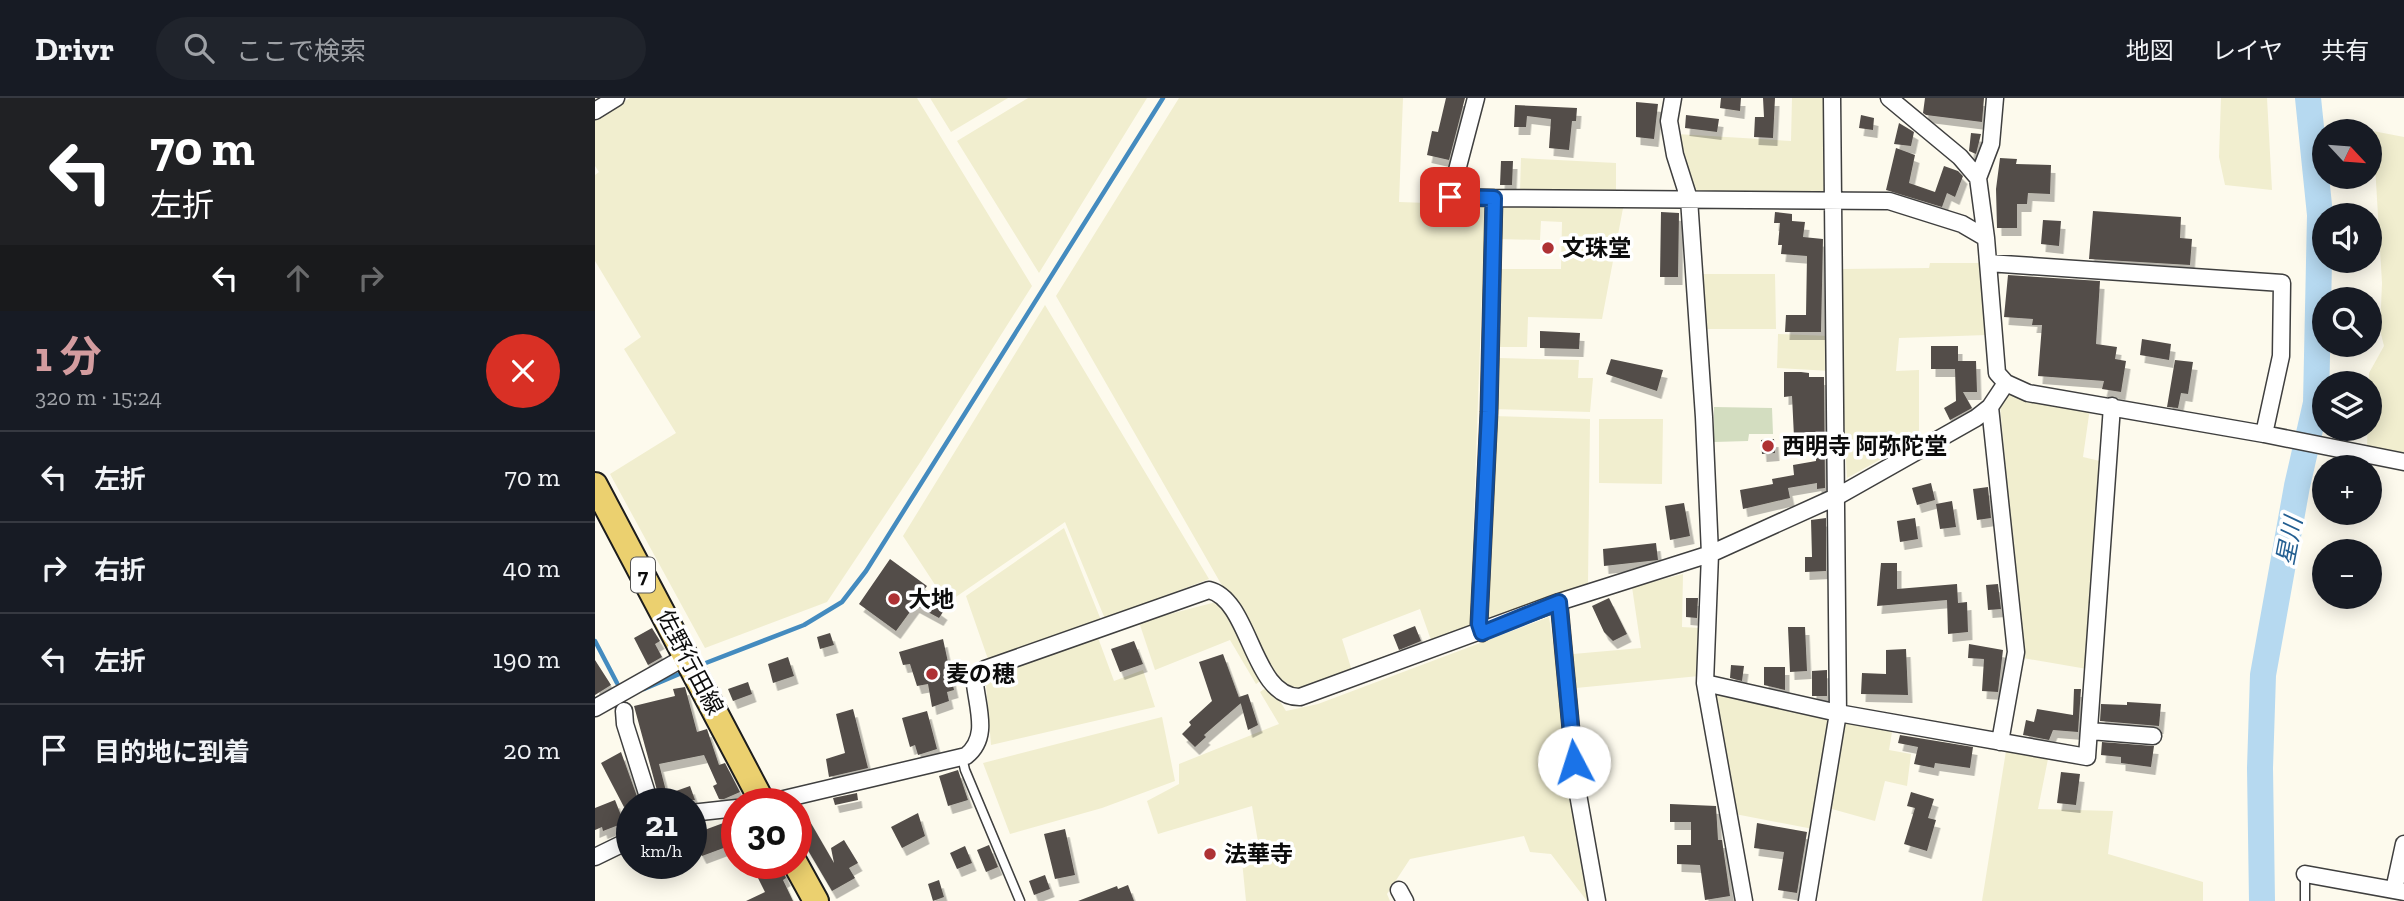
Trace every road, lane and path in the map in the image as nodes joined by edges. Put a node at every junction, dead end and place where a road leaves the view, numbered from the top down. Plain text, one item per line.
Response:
1 (615, 98) edge
2 (1476, 98) edge
3 (1672, 98) edge
4 (1832, 98) edge
5 (1889, 98) edge
6 (1995, 98) edge
7 (595, 111) edge
8 (1978, 178) junction
9 (1494, 198) junction
10 (1689, 199) junction
11 (1833, 200) junction
12 (1986, 238) junction
13 (1988, 263) junction
14 (2006, 383) junction
15 (2112, 406) junction
16 (1990, 407) junction
17 (2264, 433) junction
18 (2404, 462) edge
19 (595, 485) edge
20 (1838, 496) junction
21 (1710, 554) junction
22 (1559, 602) junction
23 (1482, 633) junction
24 (692, 666) junction
25 (1705, 683) junction
26 (595, 708) edge
27 (624, 711) dead end
28 (1837, 713) junction
29 (2090, 731) junction
30 (2154, 736) dead end
31 (2000, 742) junction
32 (962, 757) junction
33 (645, 788) edge
34 (757, 788) edge
35 (812, 792) edge
36 (2404, 844) edge
37 (616, 847) edge
38 (595, 857) edge
39 (2305, 874) joint
40 (804, 879) edge
41 (2399, 891) edge
42 (816, 901) edge
43 (1020, 901) edge
44 (1597, 901) edge
45 (1744, 901) edge
46 (1807, 901) edge
47 (2305, 901) edge

1 - 7 street
2 - 9 street
3 - 10 street
4 - 11 street
5 - 8 street
6 - 8 street
8 - 12 street
9 - 10 street
9 - 23 street
10 - 11 street
10 - 21 street
11 - 12 street
11 - 20 street
12 - 13 street
13 - 14 street
13 - 17 street
14 - 15 street
14 - 16 street
15 - 17 street
15 - 29 street
16 - 20 street
16 - 31 street
17 - 18 street
19 - 24 main road, 佐野行田線 / 7
20 - 21 street
20 - 28 street
21 - 22 street
21 - 25 street
22 - 23 street
22 - 44 street
23 - 32 street
24 - 26 street
24 - 34 main road, 佐野行田線 / 7
25 - 28 street
25 - 45 street
27 - 33 street
28 - 31 street
28 - 46 street
29 - 30 street
29 - 31 street
32 - 35 street
32 - 43 lane
36 - 41 street
37 - 38 street
39 - 41 street
39 - 47 lane
40 - 42 main road

